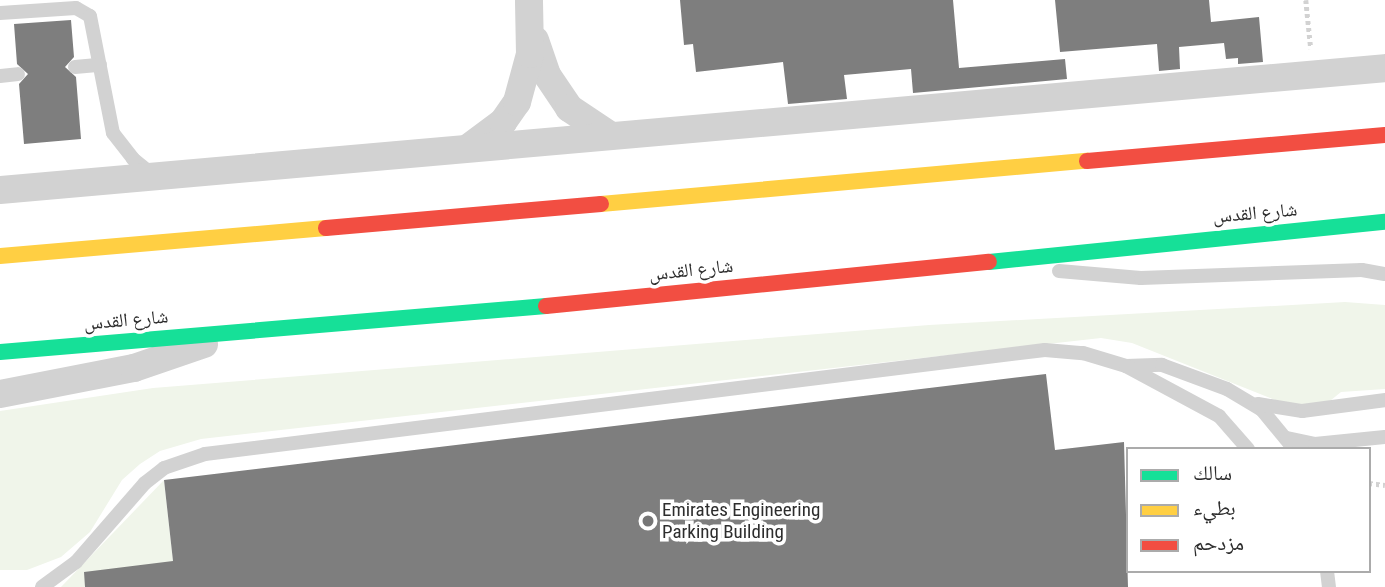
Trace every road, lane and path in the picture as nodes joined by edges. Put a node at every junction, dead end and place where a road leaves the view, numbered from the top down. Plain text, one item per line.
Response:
1 (529, 0) edge
2 (1307, 0) edge
3 (0, 13) edge
4 (532, 30) junction
5 (100, 65) junction
6 (75, 67) dead end
7 (1385, 68) edge
8 (18, 74) dead end
9 (1313, 74) junction
10 (0, 76) edge
11 (1385, 135) edge
12 (611, 136) junction
13 (465, 149) junction
14 (155, 176) junction
15 (0, 190) edge
16 (1385, 222) edge
17 (0, 256) edge
18 (978, 261) junction
19 (1385, 274) edge
20 (232, 332) junction
21 (0, 352) edge
22 (1126, 366) junction
23 (0, 394) edge
24 (1247, 400) junction
25 (1385, 400) edge
26 (1385, 437) edge
27 (1290, 443) edge
28 (1246, 447) edge
29 (42, 587) edge

1 - 4 street
2 - 9 path
3 - 5 lane
4 - 12 street
4 - 13 street
5 - 6 lane
5 - 14 lane
7 - 9 street
8 - 10 lane
9 - 12 street
11 - 17 main road
12 - 13 street
13 - 14 street
14 - 15 street
16 - 18 main road, شارع القدس
18 - 19 lane
18 - 20 main road, شارع القدس
20 - 21 main road, شارع القدس
20 - 23 street
22 - 24 lane
22 - 28 lane
22 - 29 lane
24 - 25 lane
24 - 27 lane
26 - 27 lane

